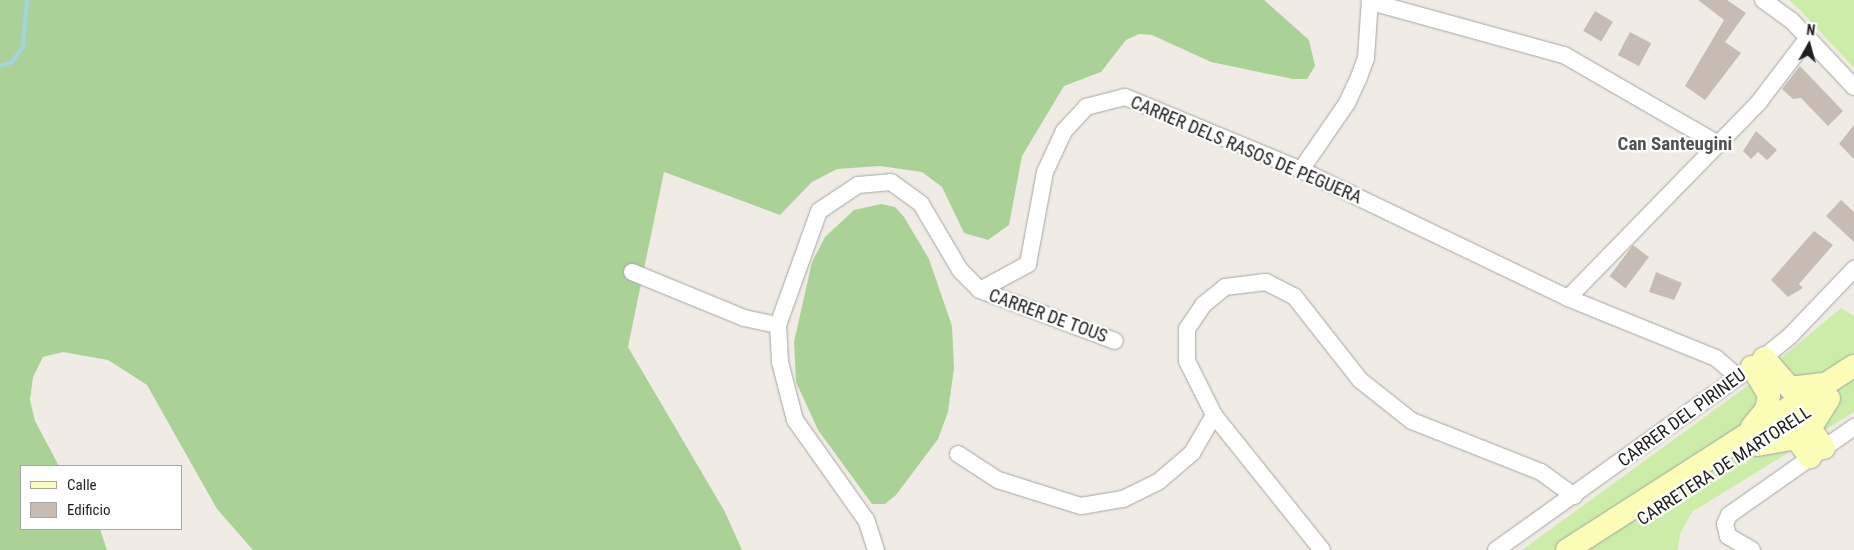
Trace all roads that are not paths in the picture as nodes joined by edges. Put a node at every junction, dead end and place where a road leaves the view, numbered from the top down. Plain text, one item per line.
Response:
1 (1763, 0) edge
2 (1370, 1) edge
3 (1807, 40) junction
4 (1854, 88) edge
5 (1718, 144) junction
6 (1301, 170) junction
7 (1854, 269) edge
8 (632, 272) dead end
9 (980, 290) junction
10 (1568, 298) junction
11 (778, 325) junction
12 (1115, 341) dead end
13 (1751, 367) junction
14 (1854, 368) edge
15 (1854, 382) edge
16 (1830, 390) junction
17 (1214, 415) junction
18 (1854, 427) edge
19 (1800, 429) junction
20 (1750, 441) junction
21 (1817, 452) junction
22 (958, 454) dead end
23 (1574, 496) junction
24 (876, 550) edge
25 (1322, 550) edge
26 (1496, 550) edge
27 (1567, 550) edge
28 (1594, 550) edge
29 (1752, 550) edge

1 - 3 street
2 - 5 street
2 - 6 street
3 - 4 street
3 - 5 street
5 - 10 street
6 - 9 street, CARRER DELS RASOS DE PEGUERA
6 - 10 street, CARRER DELS RASOS DE PEGUERA
7 - 13 street, CARRER DEL PIRINEU
8 - 11 street
9 - 11 street
9 - 12 street, CARRER DE TOUS
10 - 13 street, CARRER DELS RASOS DE PEGUERA
11 - 24 street
13 - 16 main road
13 - 20 main road
13 - 23 street, CARRER DEL PIRINEU
14 - 16 main road
14 - 19 main road
15 - 16 main road, CARRETERA DE MARTORELL
16 - 19 main road, CARRETERA DE MARTORELL
16 - 20 main road
17 - 22 street
17 - 23 street
17 - 25 street
18 - 21 street
19 - 20 main road
19 - 21 main road
20 - 27 main road
20 - 28 main road, CARRETERA DE MARTORELL
21 - 29 street
23 - 26 street, CARRER DEL PIRINEU

